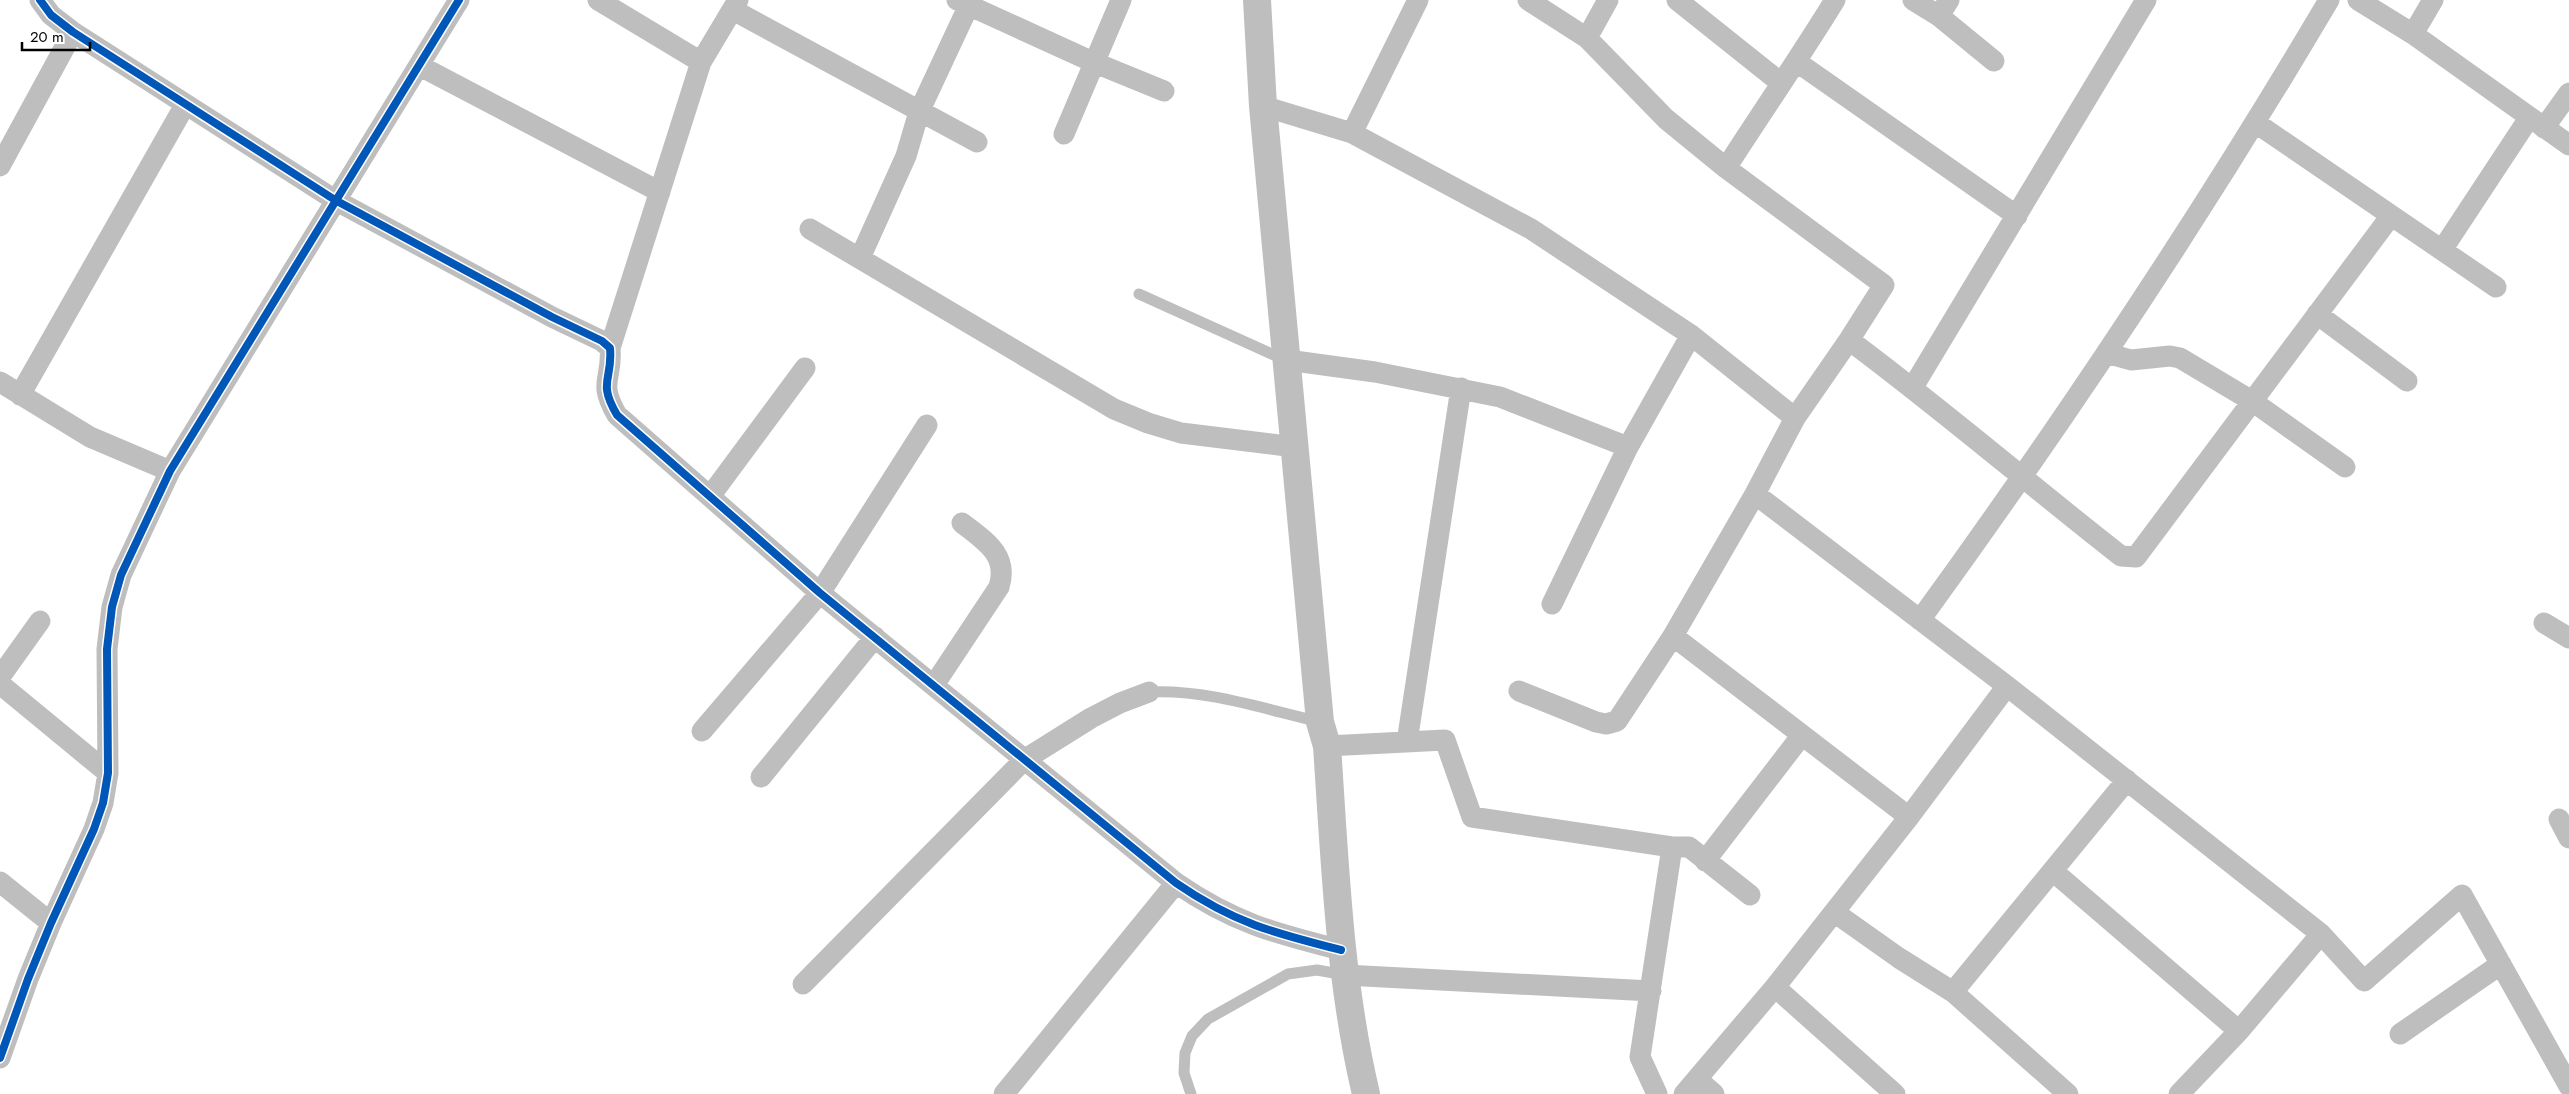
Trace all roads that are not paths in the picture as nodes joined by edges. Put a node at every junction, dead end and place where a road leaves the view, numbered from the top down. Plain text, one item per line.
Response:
1 (40, 0) edge
2 (459, 0) edge
3 (598, 0) edge
4 (1121, 0) edge
5 (1258, 0) edge
6 (1418, 0) edge
7 (1528, 0) edge
8 (1608, 0) edge
9 (1677, 0) edge
10 (1835, 0) edge
11 (1913, 0) edge
12 (2146, 0) edge
13 (2329, 0) edge
14 (2358, 0) edge
15 (2433, 0) edge
16 (963, 3) edge
17 (736, 5) edge
18 (1944, 8) edge
19 (73, 32) junction
20 (2413, 34) junction
21 (1587, 38) junction
22 (1994, 61) dead end
23 (701, 62) junction
24 (1093, 62) junction
25 (1797, 62) junction
26 (420, 66) junction
27 (1781, 83) junction
28 (1164, 90) dead end
29 (2569, 92) edge
30 (185, 105) junction
31 (1263, 106) junction
32 (919, 112) junction
33 (2256, 123) junction
34 (2537, 123) junction
35 (1352, 133) junction
36 (1064, 134) dead end
37 (977, 142) dead end
38 (2569, 145) edge
39 (0, 166) edge
40 (1726, 168) junction
41 (660, 192) junction
42 (335, 200) junction
43 (2016, 216) junction
44 (2390, 216) junction
45 (810, 229) dead end
46 (2442, 250) junction
47 (860, 258) junction
48 (2496, 287) dead end
49 (1139, 294) dead end
50 (2317, 314) junction
51 (1691, 335) junction
52 (1850, 340) junction
53 (610, 348) junction
54 (2106, 353) junction
55 (1287, 360) junction
56 (805, 368) dead end
57 (0, 382) edge
58 (2407, 382) dead end
59 (1913, 387) junction
60 (1461, 388) junction
61 (20, 395) junction
62 (2252, 401) junction
63 (1795, 418) junction
64 (927, 425) dead end
65 (1295, 447) junction
66 (1628, 447) junction
67 (2345, 467) dead end
68 (170, 471) junction
69 (2022, 479) junction
70 (1756, 494) junction
71 (711, 495) junction
72 (962, 523) dead end
73 (820, 593) junction
74 (1552, 604) dead end
75 (1920, 620) junction
76 (40, 621) dead end
77 (2544, 623) dead end
78 (1672, 636) junction
79 (875, 637) junction
80 (2569, 638) edge
81 (0, 677) edge
82 (0, 684) edge
83 (934, 685) junction
84 (2007, 686) junction
85 (1519, 691) dead end
86 (1149, 692) joint
87 (702, 731) dead end
88 (1323, 734) junction
89 (1802, 735) junction
90 (1408, 742) junction
91 (1024, 760) junction
92 (108, 773) junction
93 (761, 777) dead end
94 (2127, 780) junction
95 (1909, 817) junction
96 (2559, 819) dead end
97 (2569, 838) edge
98 (1672, 846) junction
99 (1705, 861) junction
100 (2054, 872) junction
101 (0, 882) edge
102 (1176, 883) junction
103 (1750, 896) dead end
104 (1834, 912) junction
105 (51, 922) junction
106 (2321, 934) junction
107 (1343, 963) junction
108 (2501, 964) junction
109 (804, 984) dead end
110 (1775, 987) junction
111 (1651, 991) junction
112 (1953, 992) junction
113 (2239, 1031) junction
114 (2400, 1034) dead end
115 (0, 1058) edge
116 (2569, 1086) edge
117 (1691, 1087) edge
118 (1004, 1094) edge
119 (1191, 1094) edge
120 (1366, 1094) edge
121 (1657, 1094) edge
122 (1714, 1094) edge
123 (1895, 1094) edge
124 (2068, 1094) edge
125 (2179, 1094) edge

1 - 19 street
2 - 26 street
3 - 23 street
4 - 24 street
5 - 31 street
6 - 35 street
7 - 21 street
8 - 21 street
9 - 27 street
10 - 25 street
11 - 18 street
12 - 43 street
13 - 33 street
14 - 20 street
15 - 20 street
16 - 24 street
16 - 32 street
17 - 23 street
17 - 32 street
18 - 22 street
19 - 30 street
19 - 39 street
20 - 34 street
21 - 40 street
23 - 41 street
24 - 28 street
24 - 36 street
25 - 27 street
25 - 43 street
26 - 41 street
26 - 42 street
27 - 40 street
29 - 34 street
30 - 42 street
30 - 61 street
31 - 35 street
31 - 55 street
32 - 37 street
32 - 47 street
33 - 44 street
33 - 54 street
34 - 38 street
34 - 46 street
35 - 51 street
40 - 52 street
41 - 53 street
42 - 53 street
42 - 68 street
43 - 59 street
44 - 46 street
44 - 50 street
45 - 47 street
46 - 48 street
47 - 65 street
49 - 55 lane
50 - 58 street
50 - 62 street
51 - 63 street
51 - 66 street
52 - 59 street
52 - 63 street
53 - 71 street
54 - 62 street
54 - 69 street
55 - 60 street
55 - 65 street
56 - 71 street
57 - 61 street
59 - 69 street
60 - 66 street
60 - 90 street
61 - 68 street
62 - 67 street
62 - 69 street
63 - 70 street
64 - 73 street
65 - 88 street
66 - 74 street
68 - 92 street
69 - 75 street
70 - 75 street
70 - 78 street
71 - 73 street
72 - 83 street
73 - 79 street
73 - 87 street
75 - 84 street
76 - 81 street
77 - 80 street
78 - 85 street
78 - 89 street
79 - 83 street
79 - 93 street
82 - 92 street
83 - 91 street
84 - 94 street
84 - 95 street
86 - 88 lane
86 - 91 street
88 - 90 street
88 - 107 street
89 - 95 street
89 - 99 street
90 - 98 street
91 - 102 street
91 - 109 street
92 - 105 street
94 - 100 street
94 - 106 street
95 - 104 street
96 - 97 street
98 - 99 street
98 - 111 street
99 - 103 street
100 - 112 street
100 - 113 street
101 - 105 street
102 - 107 street
102 - 118 street
104 - 110 street
104 - 112 street
105 - 115 street
106 - 108 street
106 - 113 street
107 - 111 street
107 - 119 lane
107 - 120 street
108 - 114 street
108 - 116 street
110 - 117 street
110 - 123 street
111 - 121 street
112 - 124 street
113 - 125 street
117 - 122 street

